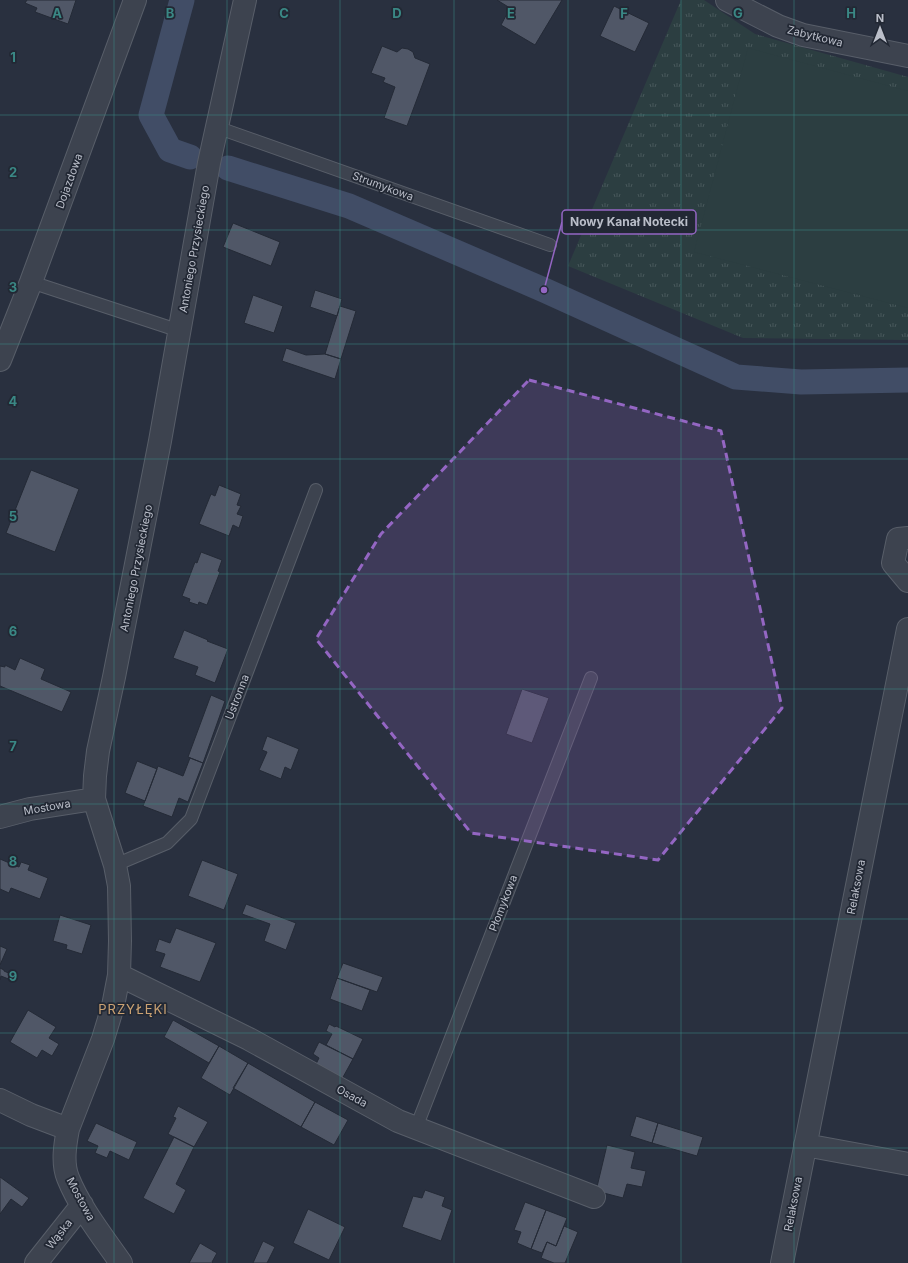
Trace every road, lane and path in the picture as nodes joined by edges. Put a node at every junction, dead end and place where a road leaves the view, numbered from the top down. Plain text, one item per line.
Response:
1 (135, 0) edge
2 (245, 0) edge
3 (727, 0) edge
4 (908, 56) edge
5 (216, 127) junction
6 (550, 245) dead end
7 (31, 282) junction
8 (180, 331) junction
9 (0, 360) edge
10 (316, 490) dead end
11 (908, 538) edge
12 (908, 581) edge
13 (908, 629) edge
14 (591, 678) dead end
15 (94, 799) junction
16 (0, 817) edge
17 (115, 865) junction
18 (119, 975) junction
19 (0, 1100) edge
20 (416, 1128) junction
21 (68, 1129) junction
22 (805, 1146) junction
23 (908, 1164) edge
24 (594, 1197) dead end
25 (82, 1205) junction
26 (36, 1263) edge
27 (121, 1263) edge
28 (782, 1263) edge

1 - 7 street, Dojazdowa
2 - 5 street, Antoniego Przysieckiego
3 - 4 street, Zabytkowa
5 - 6 lane, Strumykowa
5 - 8 street, Antoniego Przysieckiego
7 - 8 lane
7 - 9 street, Dojazdowa
8 - 15 street, Antoniego Przysieckiego
10 - 17 lane, Ustronna
11 - 12 street
13 - 22 street, Relaksowa
14 - 20 lane, Płomykowa
15 - 16 street, Mostowa
15 - 17 street, Antoniego Przysieckiego
17 - 18 street, Antoniego Przysieckiego
18 - 20 street, Osada
18 - 21 street, Antoniego Przysieckiego
19 - 21 street
20 - 24 street, Osada
21 - 25 street, Mostowa
22 - 23 street
22 - 28 street, Relaksowa
25 - 26 street, Wąska
25 - 27 street, Mostowa

